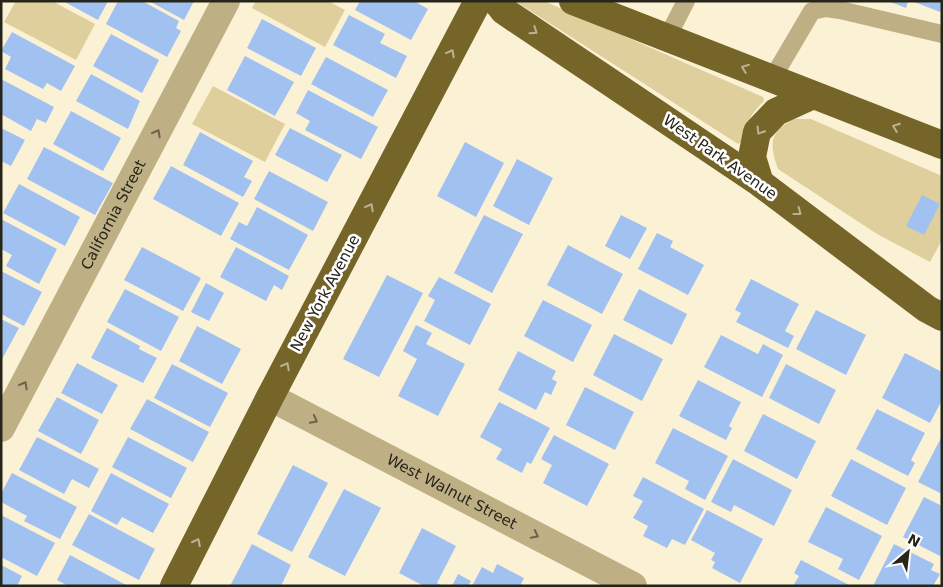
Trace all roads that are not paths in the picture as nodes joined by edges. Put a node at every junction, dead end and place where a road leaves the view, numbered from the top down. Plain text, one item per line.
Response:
1 (226, 1) edge
2 (478, 1) edge
3 (496, 1) edge
4 (573, 1) edge
5 (686, 1) edge
6 (942, 34) edge
7 (667, 38) junction
8 (772, 79) junction
9 (813, 94) junction
10 (942, 145) edge
11 (760, 183) junction
12 (942, 318) edge
13 (270, 397) junction
14 (1, 428) edge
15 (174, 586) edge
16 (633, 586) edge

14 -> 1 street, California Street
13 -> 2 highway, New York Avenue
3 -> 11 highway, West Park Avenue
4 - 7 highway
5 - 7 lane
6 - 8 lane
8 -> 7 highway
8 - 9 highway
10 -> 9 highway
9 -> 11 highway
11 -> 12 highway, West Park Avenue
15 -> 13 highway, New York Avenue
13 -> 16 street, West Walnut Street

